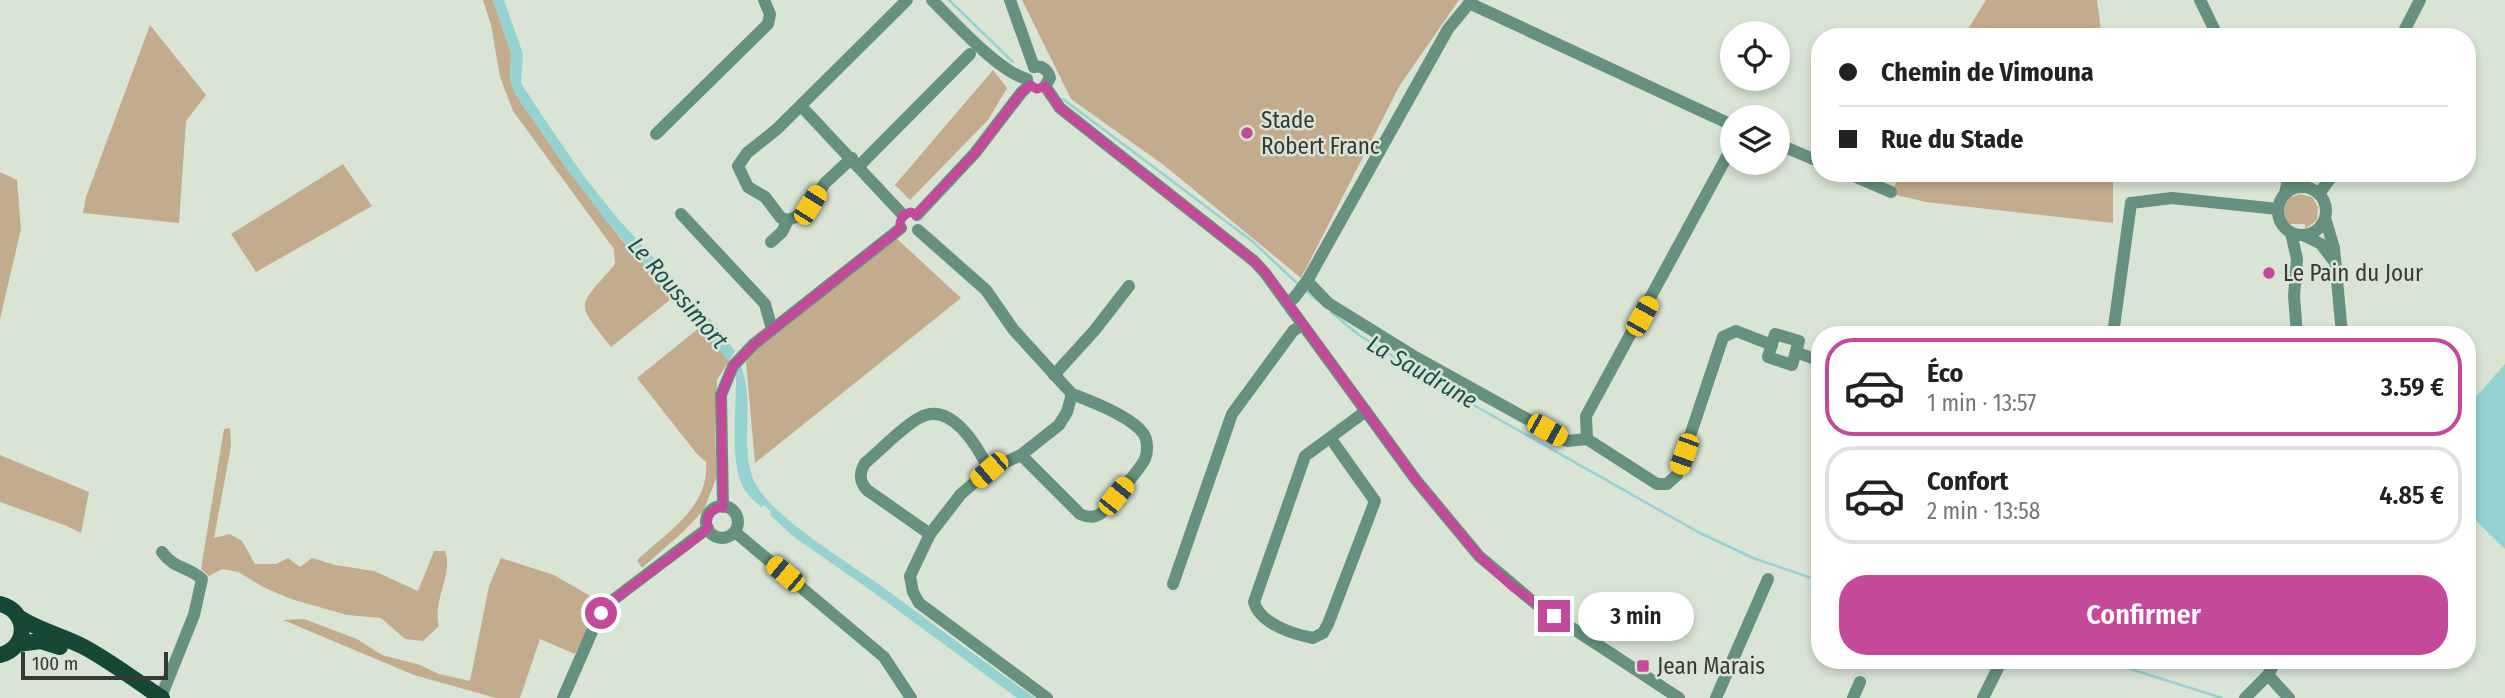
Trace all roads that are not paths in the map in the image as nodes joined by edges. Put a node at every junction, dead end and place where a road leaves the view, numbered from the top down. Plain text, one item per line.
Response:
1 (764, 0) edge
2 (907, 0) edge
3 (932, 0) edge
4 (1010, 0) edge
5 (2200, 0) edge
6 (2420, 0) edge
7 (1471, 2) edge
8 (2214, 28) edge
9 (2406, 28) edge
10 (970, 54) dead end
11 (1034, 67) junction
12 (1028, 82) junction
13 (1045, 86) junction
14 (801, 106) junction
15 (1720, 119) edge
16 (656, 134) dead end
17 (1790, 149) edge
18 (1811, 158) edge
19 (855, 162) junction
20 (1720, 169) edge
21 (1868, 182) edge
22 (2288, 182) edge
23 (2306, 182) edge
24 (2323, 182) edge
25 (2313, 191) junction
26 (1891, 192) dead end
27 (2285, 193) junction
28 (2278, 209) junction
29 (681, 214) dead end
30 (2325, 218) junction
31 (907, 219) junction
32 (788, 220) junction
33 (2291, 233) junction
34 (2305, 236) junction
35 (771, 242) dead end
36 (2335, 264) junction
37 (1305, 283) junction
38 (1129, 286) dead end
39 (1291, 301) junction
40 (1302, 325) junction
41 (2114, 326) edge
42 (2296, 326) edge
43 (2341, 326) edge
44 (772, 329) junction
45 (1811, 358) edge
46 (1054, 374) junction
47 (1072, 394) junction
48 (1366, 411) junction
49 (1331, 439) junction
50 (1587, 439) junction
51 (1021, 455) junction
52 (989, 470) junction
53 (723, 507) junction
54 (708, 528) junction
55 (735, 531) junction
56 (930, 534) junction
57 (162, 552) dead end
58 (1768, 579) dead end
59 (1173, 584) dead end
60 (0, 604) edge
61 (20, 618) junction
62 (18, 644) junction
63 (0, 655) edge
64 (1998, 669) edge
65 (2271, 669) edge
66 (2268, 675) junction
67 (1860, 682) dead end
68 (148, 698) edge
69 (161, 698) edge
70 (563, 698) edge
71 (911, 698) edge
72 (1047, 698) edge
73 (1679, 698) edge
74 (1716, 698) edge
75 (1853, 698) edge
76 (1983, 698) edge
77 (2245, 698) edge
78 (2289, 698) edge

1 - 16 street
2 - 14 street
3 - 12 street
4 - 11 street
5 - 8 street
6 - 9 street
7 - 15 street
7 - 37 street
10 - 19 street
11 - 12 street
11 - 13 street
12 - 13 street
12 - 31 street
13 - 39 street
14 - 19 street
14 - 32 street
17 - 18 street
19 - 31 street
19 - 32 street
20 - 50 street
21 - 26 street
22 - 27 street
23 - 25 street
24 - 25 street
25 - 27 street
25 - 30 street
27 - 28 street
28 - 33 street
28 - 41 street
29 - 44 street
30 - 34 street
30 - 36 street
31 - 44 street
31 - 46 street
32 - 35 street
33 - 34 street
33 - 42 street
34 - 36 street
36 - 43 street
37 - 39 street
37 - 50 street
38 - 46 street
39 - 40 street
40 - 48 street
40 - 59 street
44 - 53 street
45 - 50 street
46 - 47 street
47 - 51 street
47 - 51 street
48 - 49 street
48 - 73 street
49 - 49 street
51 - 52 street
52 - 56 street
52 - 56 street
53 - 54 street
53 - 55 street
54 - 55 street
54 - 70 street
55 - 71 street
56 - 72 street
57 - 69 street
58 - 74 street
60 - 61 main road
61 - 62 main road
61 - 69 main road
62 - 63 main road
62 - 68 main road
64 - 76 street
65 - 66 street
66 - 77 street
66 - 78 street
67 - 75 street

